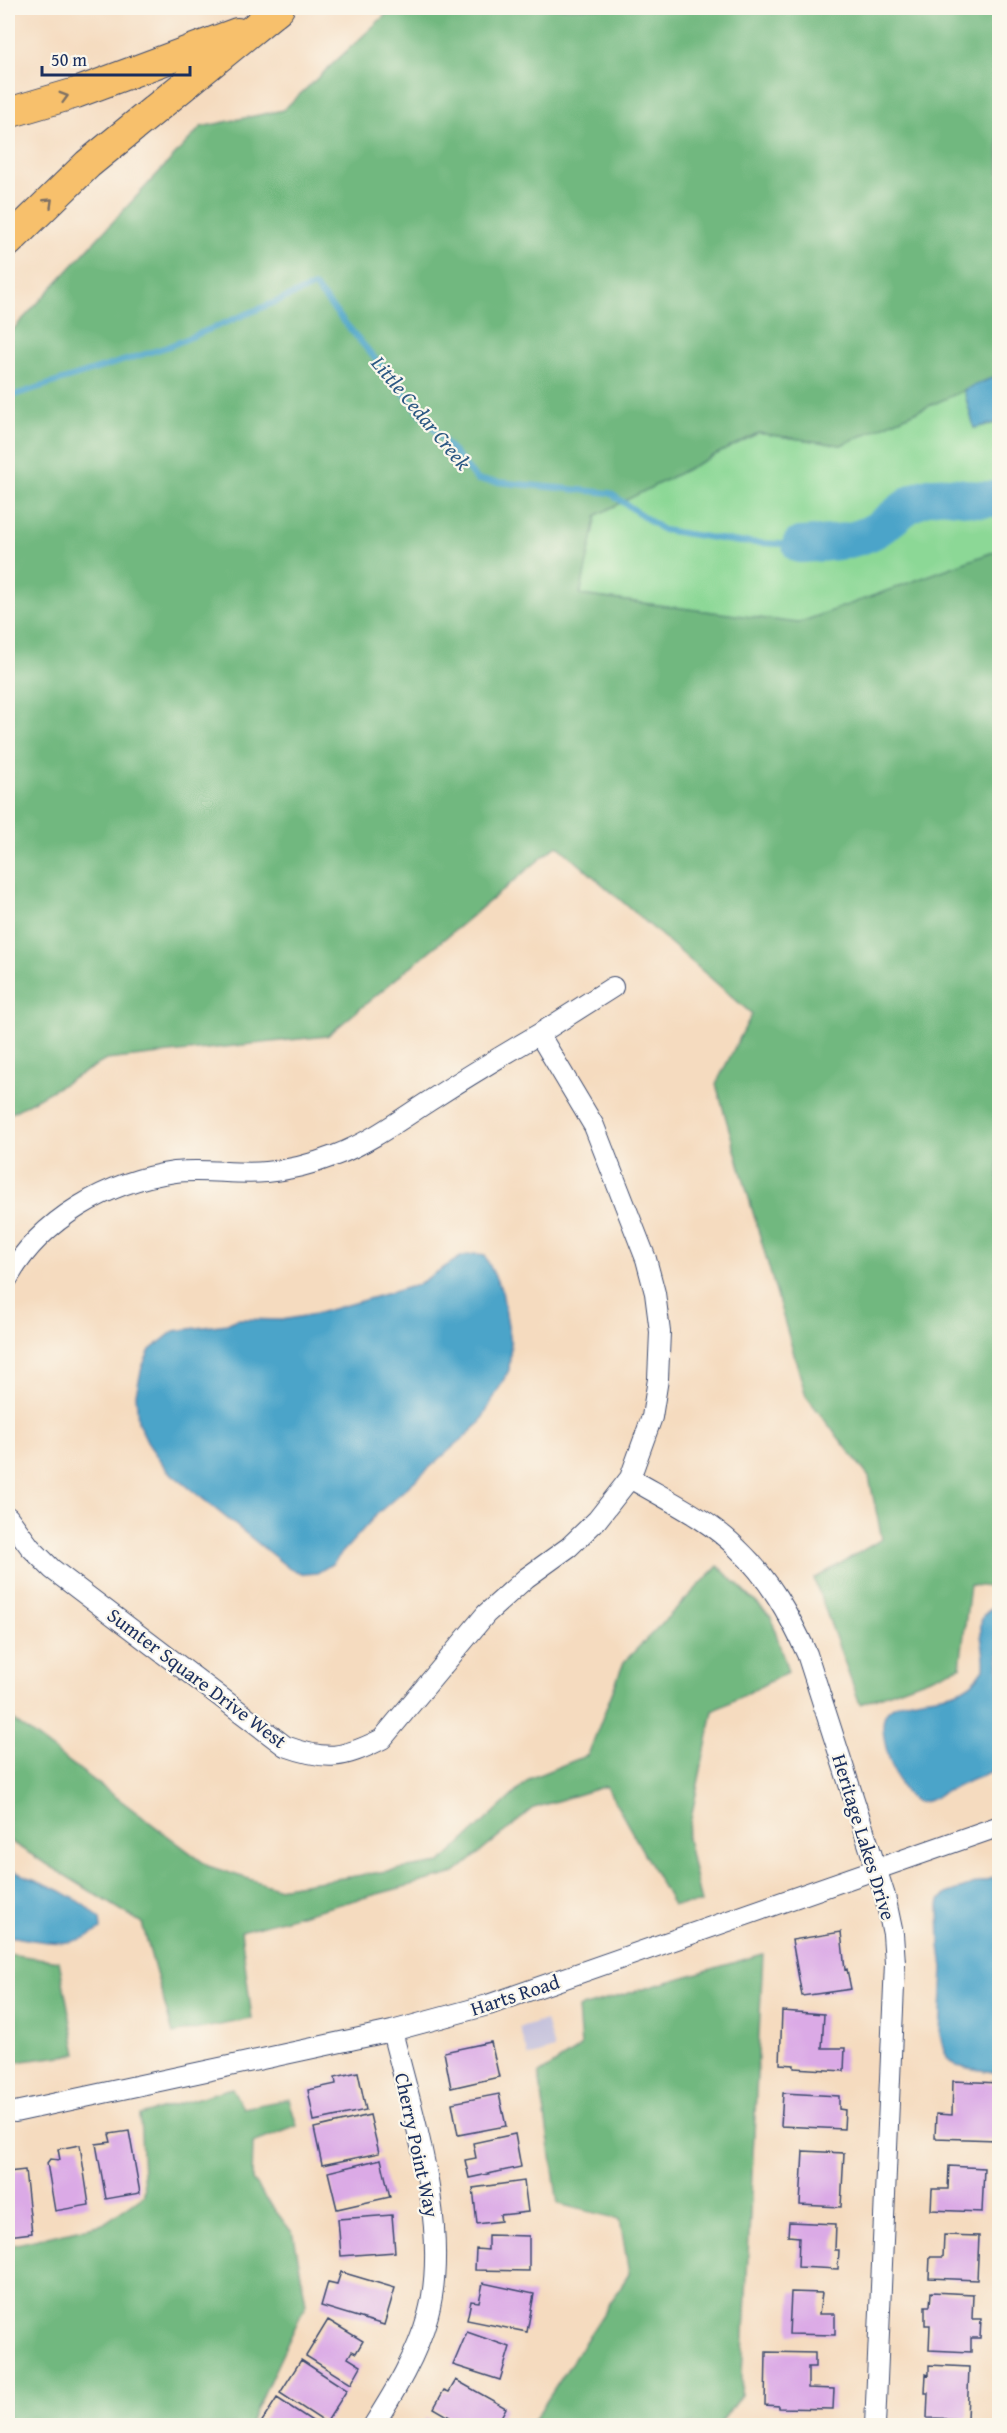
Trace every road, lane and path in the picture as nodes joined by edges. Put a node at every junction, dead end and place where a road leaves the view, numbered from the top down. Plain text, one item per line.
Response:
1 (270, 16) edge
2 (8, 113) edge
3 (8, 242) edge
4 (613, 987) dead end
5 (538, 1034) junction
6 (8, 1278) edge
7 (630, 1478) junction
8 (8, 1517) edge
9 (999, 1826) edge
10 (877, 1869) junction
11 (392, 2031) junction
12 (15, 2112) dead end
13 (373, 2426) edge
14 (875, 2426) edge

2 -> 1 highway
3 -> 1 highway
4 - 5 street
5 - 6 street
5 - 7 street, Sumter Square Drive West
7 - 8 street, Sumter Square Drive West
7 - 10 street, Heritage Lakes Drive
9 - 10 street, Harts Road
10 - 11 street, Harts Road
10 - 14 street, Heritage Lakes Drive
11 - 12 street, Harts Road
11 - 13 street, Cherry Point Way

